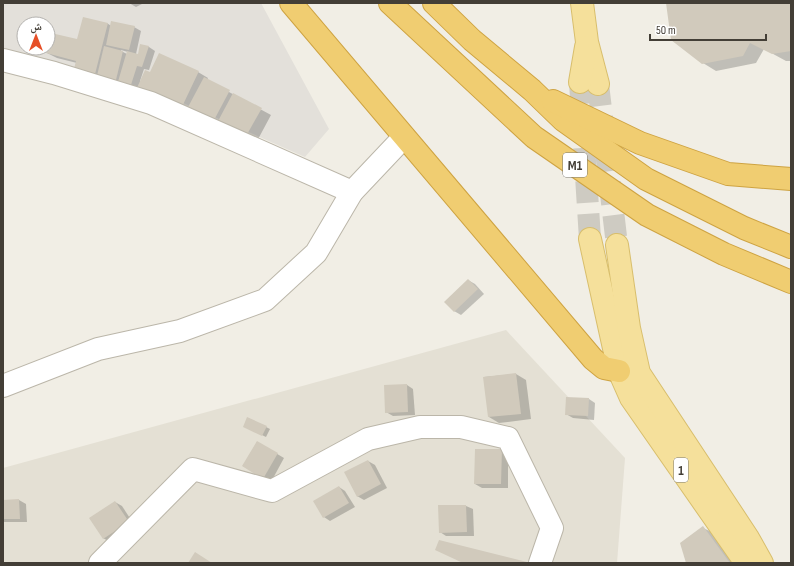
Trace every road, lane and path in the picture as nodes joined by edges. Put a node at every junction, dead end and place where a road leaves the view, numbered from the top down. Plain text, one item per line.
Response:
1 (291, 3) edge
2 (390, 3) edge
3 (434, 3) edge
4 (582, 3) edge
5 (3, 60) edge
6 (589, 83) tunnel mouth
7 (532, 90) junction
8 (404, 137) junction
9 (791, 179) edge
10 (352, 192) junction
11 (590, 239) tunnel mouth
12 (617, 245) tunnel mouth
13 (791, 247) edge
14 (791, 282) edge
15 (629, 372) junction
16 (3, 386) edge
17 (100, 563) edge
18 (540, 563) edge
19 (750, 563) edge
20 (762, 563) edge

1 - 8 highway
2 - 14 highway, M1
3 - 7 highway, M1
4 - 6 main road
5 - 10 street
7 - 9 highway
7 - 13 highway, M1
8 - 10 street
8 - 15 highway
10 - 16 street
11 - 15 main road
12 - 15 main road
15 - 19 main road, 1
15 - 20 main road, 1
17 - 18 street

